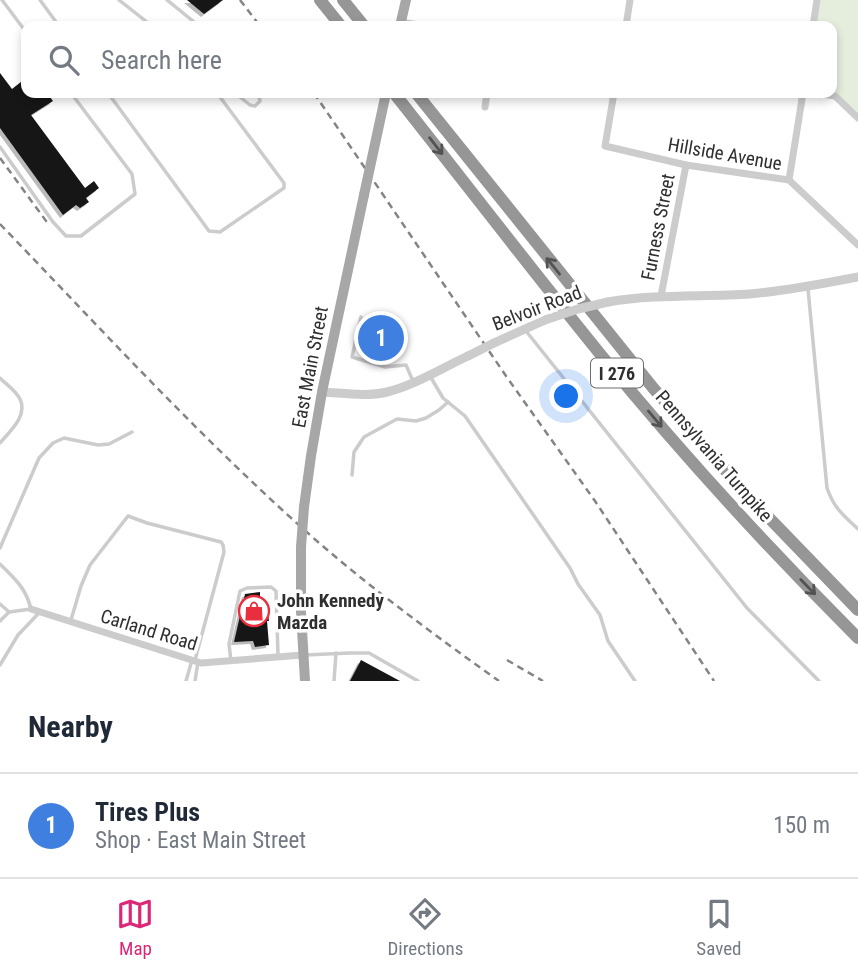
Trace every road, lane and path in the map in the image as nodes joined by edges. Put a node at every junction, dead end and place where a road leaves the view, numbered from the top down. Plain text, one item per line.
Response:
1 (2, 0) edge
2 (40, 0) edge
3 (119, 0) edge
4 (167, 0) edge
5 (320, 0) edge
6 (343, 0) edge
7 (406, 0) edge
8 (630, 0) edge
9 (817, 0) edge
10 (7, 6) junction
11 (0, 12) edge
12 (55, 21) edge
13 (146, 21) edge
14 (193, 21) edge
15 (337, 21) edge
16 (360, 21) edge
17 (402, 21) edge
18 (627, 21) edge
19 (814, 21) edge
20 (21, 25) edge
21 (75, 98) edge
22 (112, 98) edge
23 (221, 98) edge
24 (242, 98) edge
25 (259, 98) edge
26 (385, 98) edge
27 (398, 98) edge
28 (420, 98) edge
29 (486, 98) edge
30 (613, 98) edge
31 (802, 98) edge
32 (837, 98) edge
33 (485, 107) dead end
34 (858, 118) edge
35 (0, 147) edge
36 (686, 164) junction
37 (789, 180) junction
38 (858, 245) edge
39 (858, 277) edge
40 (807, 286) junction
41 (661, 296) junction
42 (361, 317) dead end
43 (524, 329) junction
44 (429, 374) junction
45 (0, 378) edge
46 (413, 382) junction
47 (322, 392) junction
48 (448, 402) junction
49 (132, 432) dead end
50 (0, 443) edge
51 (352, 475) dead end
52 (858, 529) edge
53 (0, 548) edge
54 (0, 564) edge
55 (0, 604) edge
56 (30, 609) junction
57 (858, 610) edge
58 (9, 612) junction
59 (40, 612) junction
60 (0, 621) edge
61 (71, 622) junction
62 (858, 638) edge
63 (336, 653) junction
64 (303, 655) junction
65 (278, 657) junction
66 (195, 661) junction
67 (231, 661) junction
68 (0, 665) edge
69 (186, 681) edge
70 (195, 681) edge
71 (305, 681) edge
72 (334, 681) edge
73 (418, 681) edge
74 (635, 681) edge
75 (819, 681) edge

1 - 10 lane
2 - 12 lane
3 - 13 lane
4 - 14 lane
5 - 15 highway
6 - 16 highway
7 - 17 main road
8 - 18 street
9 - 19 street
10 - 11 lane
10 - 20 lane
21 - 35 lane
22 - 23 lane
24 - 25 lane
26 - 47 main road, East Main Street, bridge
27 -> 62 highway, Pennsylvania Turnpike / I 276
57 -> 28 highway, Pennsylvania Turnpike / I 276
29 - 33 street
30 - 36 street, Hillside Avenue
31 - 37 street
32 - 34 street
36 - 37 street, Hillside Avenue
36 - 41 street, Furness Street
37 - 38 street, Hillside Avenue
39 - 40 street, Belvoir Road
40 - 41 street, Belvoir Road
40 - 52 lane
41 - 43 street, Belvoir Road, bridge
42 - 46 lane
43 - 44 street, Belvoir Road, bridge
43 - 75 lane
44 - 46 street, Belvoir Road
44 - 48 lane
45 - 50 lane
46 - 47 street, Belvoir Road
47 - 64 main road, East Main Street, bridge
48 - 51 lane
48 - 74 lane
49 - 53 lane
54 - 56 lane
55 - 58 lane
56 - 58 lane
56 - 59 street, Carland Road
58 - 60 lane
59 - 61 street, Carland Road
59 - 68 lane
61 - 66 street, Carland Road
61 - 66 lane
63 - 64 lane
63 - 72 lane
63 - 73 lane
64 - 65 street, Carland Road
64 - 71 main road, East Main Street
65 - 67 street, Carland Road
65 - 67 lane
66 - 67 street, Carland Road
66 - 69 lane
66 - 70 lane

